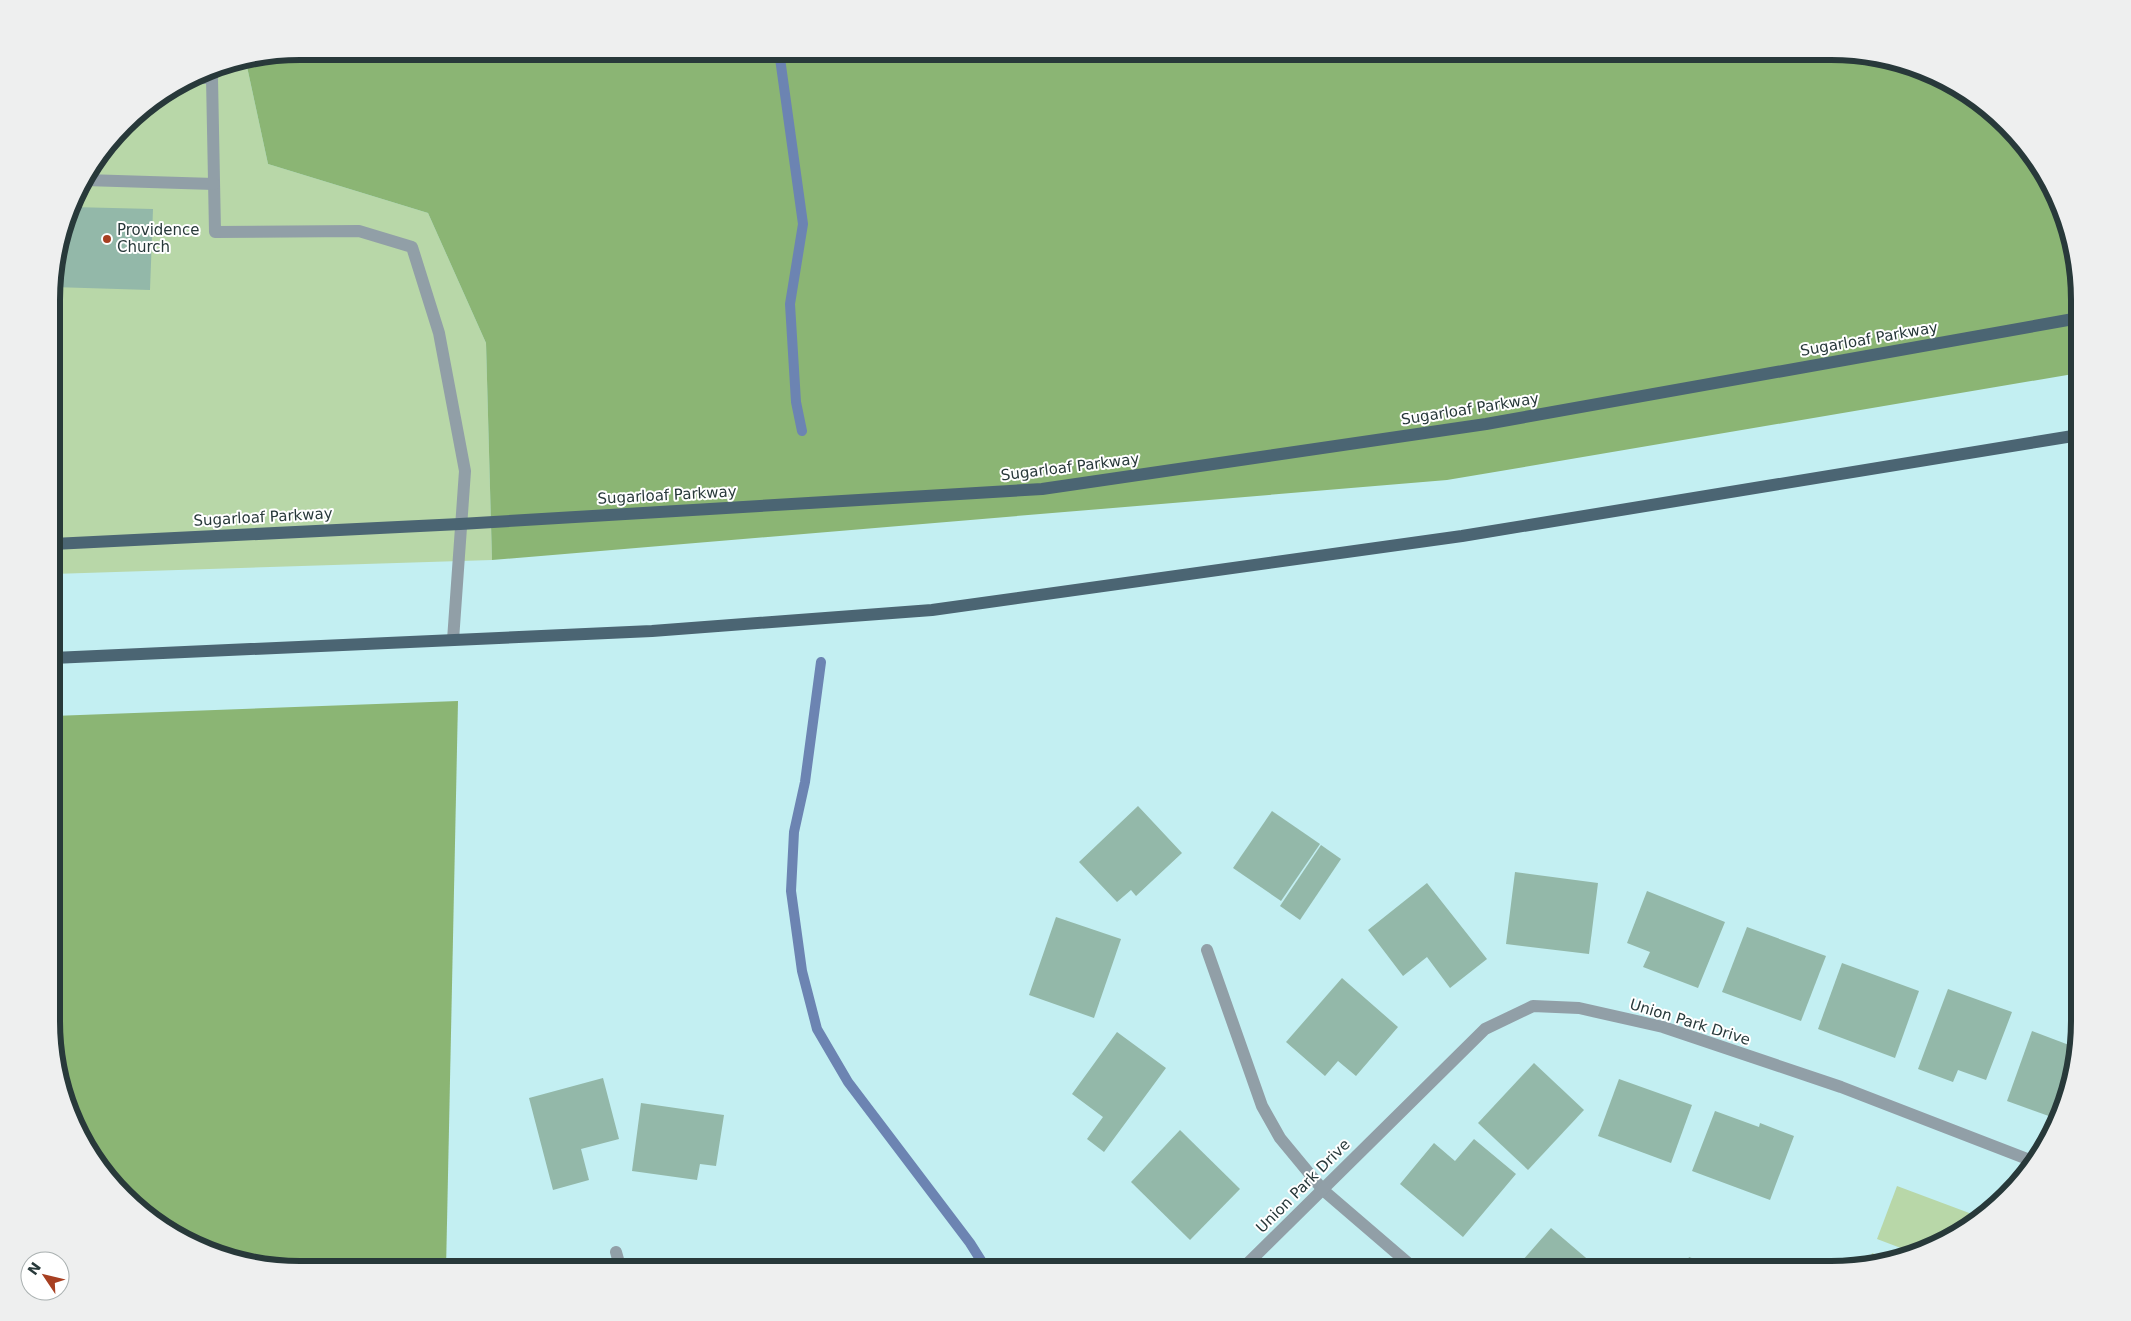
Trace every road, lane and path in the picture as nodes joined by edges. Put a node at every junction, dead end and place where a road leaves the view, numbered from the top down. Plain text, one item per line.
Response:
1 (208, 78) edge
2 (92, 180) edge
3 (214, 184) junction
4 (2071, 319) edge
5 (2071, 435) edge
6 (460, 524) junction
7 (60, 544) edge
8 (453, 640) junction
9 (60, 658) edge
10 (1207, 950) dead end
11 (2027, 1159) edge
12 (1323, 1190) junction
13 (616, 1252) dead end
14 (618, 1261) edge
15 (1250, 1261) edge
16 (1406, 1261) edge

1 - 3 street
2 - 3 street
3 - 6 street
4 - 6 main road, Sugarloaf Parkway
5 - 8 main road
6 - 7 main road, Sugarloaf Parkway
6 - 8 street
8 - 9 main road
10 - 12 street
11 - 12 street, Union Park Drive
12 - 15 street, Union Park Drive
12 - 16 street
13 - 14 street

